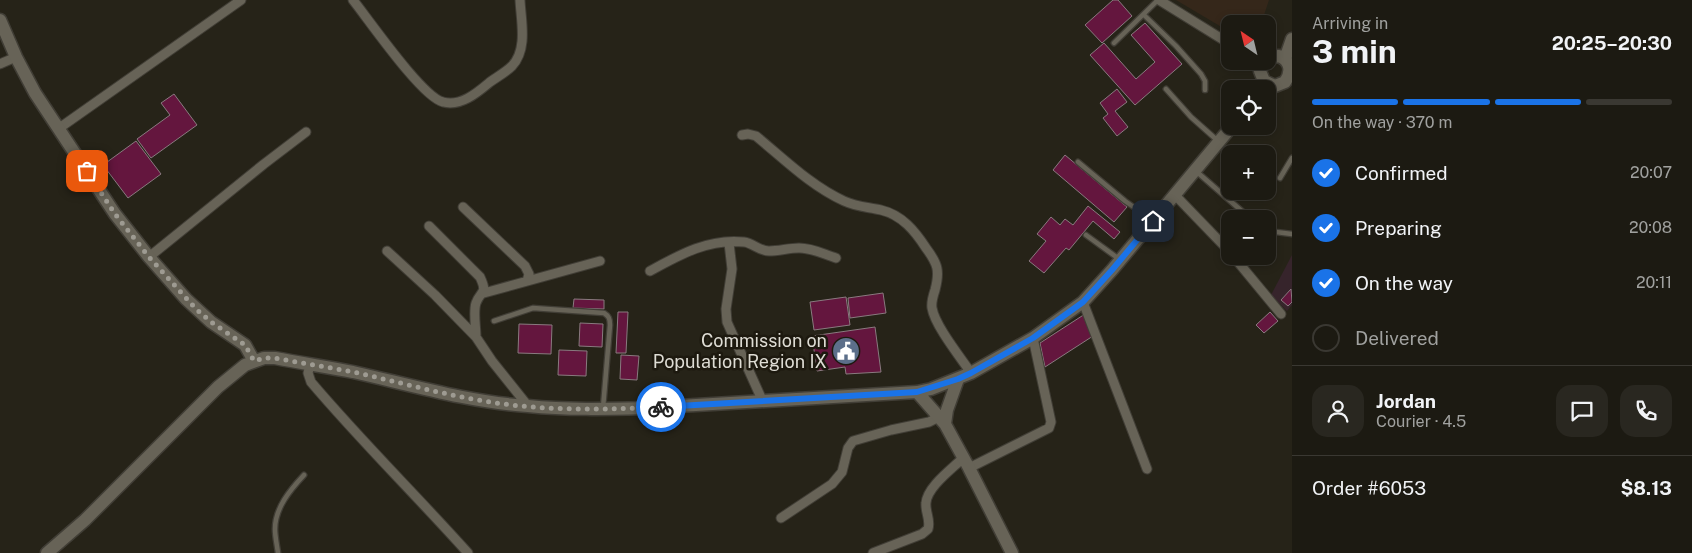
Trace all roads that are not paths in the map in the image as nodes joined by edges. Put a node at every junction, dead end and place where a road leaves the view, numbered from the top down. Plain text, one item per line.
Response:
1 (241, 0) edge
2 (353, 0) edge
3 (520, 0) edge
4 (1158, 0) edge
5 (1144, 15) junction
6 (0, 20) edge
7 (1221, 38) edge
8 (1292, 39) edge
9 (1114, 43) dead end
10 (1276, 56) edge
11 (16, 57) junction
12 (1289, 63) edge
13 (0, 64) edge
14 (1289, 85) edge
15 (1276, 86) edge
16 (1166, 89) dead end
17 (1205, 90) dead end
18 (58, 129) junction
19 (306, 132) dead end
20 (742, 135) dead end
21 (1225, 135) edge
22 (1219, 142) junction
23 (1292, 158) edge
24 (1078, 162) dead end
25 (1195, 170) junction
26 (1280, 178) dead end
27 (1175, 195) junction
28 (463, 208) dead end
29 (1241, 210) edge
30 (1153, 221) junction
31 (429, 226) dead end
32 (1276, 232) edge
33 (1292, 234) edge
34 (1086, 235) dead end
35 (729, 243) junction
36 (1221, 243) edge
37 (387, 251) dead end
38 (149, 257) junction
39 (836, 258) dead end
40 (1120, 260) junction
41 (600, 261) dead end
42 (1240, 265) edge
43 (650, 271) dead end
44 (527, 281) junction
45 (484, 293) junction
46 (1083, 302) junction
47 (1280, 314) dead end
48 (494, 321) dead end
49 (476, 336) junction
50 (1033, 338) junction
51 (254, 361) junction
52 (310, 365) junction
53 (971, 373) junction
54 (958, 379) junction
55 (917, 392) junction
56 (763, 402) junction
57 (528, 406) junction
58 (603, 409) junction
59 (942, 421) junction
60 (966, 463) junction
61 (1147, 469) dead end
62 (304, 475) dead end
63 (781, 518) dead end
64 (47, 553) edge
65 (278, 553) edge
66 (468, 553) edge
67 (873, 553) edge
68 (1012, 553) edge

1 - 18 street
2 - 3 street
4 - 5 lane
4 - 7 street
5 - 9 lane
5 - 17 lane
6 - 11 main road
8 - 12 main road
10 - 12 main road
11 - 13 street
11 - 18 main road
12 - 14 main road
14 - 15 main road
16 - 22 lane
18 - 38 main road
19 - 38 street
20 - 53 street
21 - 22 main road
22 - 25 main road
23 - 26 lane
24 - 30 lane
25 - 27 main road
25 - 29 lane
27 - 30 main road
27 - 36 street
28 - 44 street
30 - 40 main road
31 - 45 street
32 - 33 lane
34 - 40 lane
35 - 39 street
35 - 43 street
35 - 56 street
37 - 49 street
38 - 51 main road
40 - 46 main road
41 - 44 street
42 - 47 street
44 - 45 street
45 - 49 street
46 - 50 main road
46 - 61 street
48 - 58 lane
49 - 57 street
50 - 53 main road
50 - 60 street
51 - 52 main road
51 - 64 main road
52 - 57 main road
52 - 66 street
53 - 54 main road
54 - 55 main road
54 - 59 main road
55 - 56 main road
55 - 59 main road
56 - 58 main road
57 - 58 main road
59 - 60 main road
59 - 63 street
60 - 67 street
60 - 68 main road
62 - 65 lane

